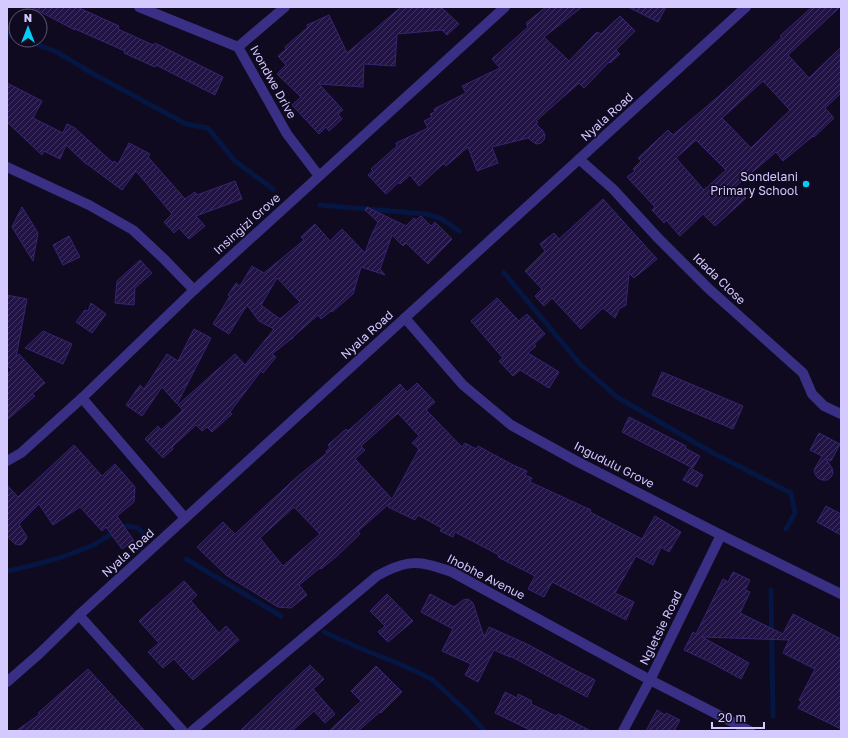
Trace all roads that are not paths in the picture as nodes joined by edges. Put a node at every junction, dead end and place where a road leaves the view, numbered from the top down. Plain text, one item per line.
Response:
1 (140, 7) edge
2 (285, 7) edge
3 (505, 7) edge
4 (746, 7) edge
5 (238, 47) junction
6 (579, 160) junction
7 (7, 167) edge
8 (319, 176) junction
9 (194, 290) junction
10 (406, 318) junction
11 (82, 398) junction
12 (841, 414) edge
13 (7, 461) edge
14 (186, 518) junction
15 (721, 535) junction
16 (841, 594) edge
17 (79, 615) junction
18 (650, 680) junction
19 (7, 682) edge
20 (183, 731) edge
21 (192, 731) edge
22 (623, 731) edge
23 (750, 731) edge

1 - 5 street, Ivondwe Drive
2 - 5 street
3 - 8 street, Insingizi Grove
4 - 6 street, Nyala Road
5 - 8 street, Ivondwe Drive
6 - 10 street, Nyala Road
6 - 12 street, Idada Close
7 - 9 street
8 - 9 street, Insingizi Grove
9 - 11 street, Insingizi Grove
10 - 14 street, Nyala Road
10 - 15 street, Ingudulu Grove
11 - 13 street, Insingizi Grove
11 - 14 street
14 - 17 street, Nyala Road
15 - 16 street, Ingudulu Grove
15 - 18 street, Ngletsie Road
17 - 19 street, Nyala Road
17 - 20 street
18 - 21 street, Ihobhe Avenue
18 - 22 street, Ngletsie Road
18 - 23 street, Ihobhe Avenue

